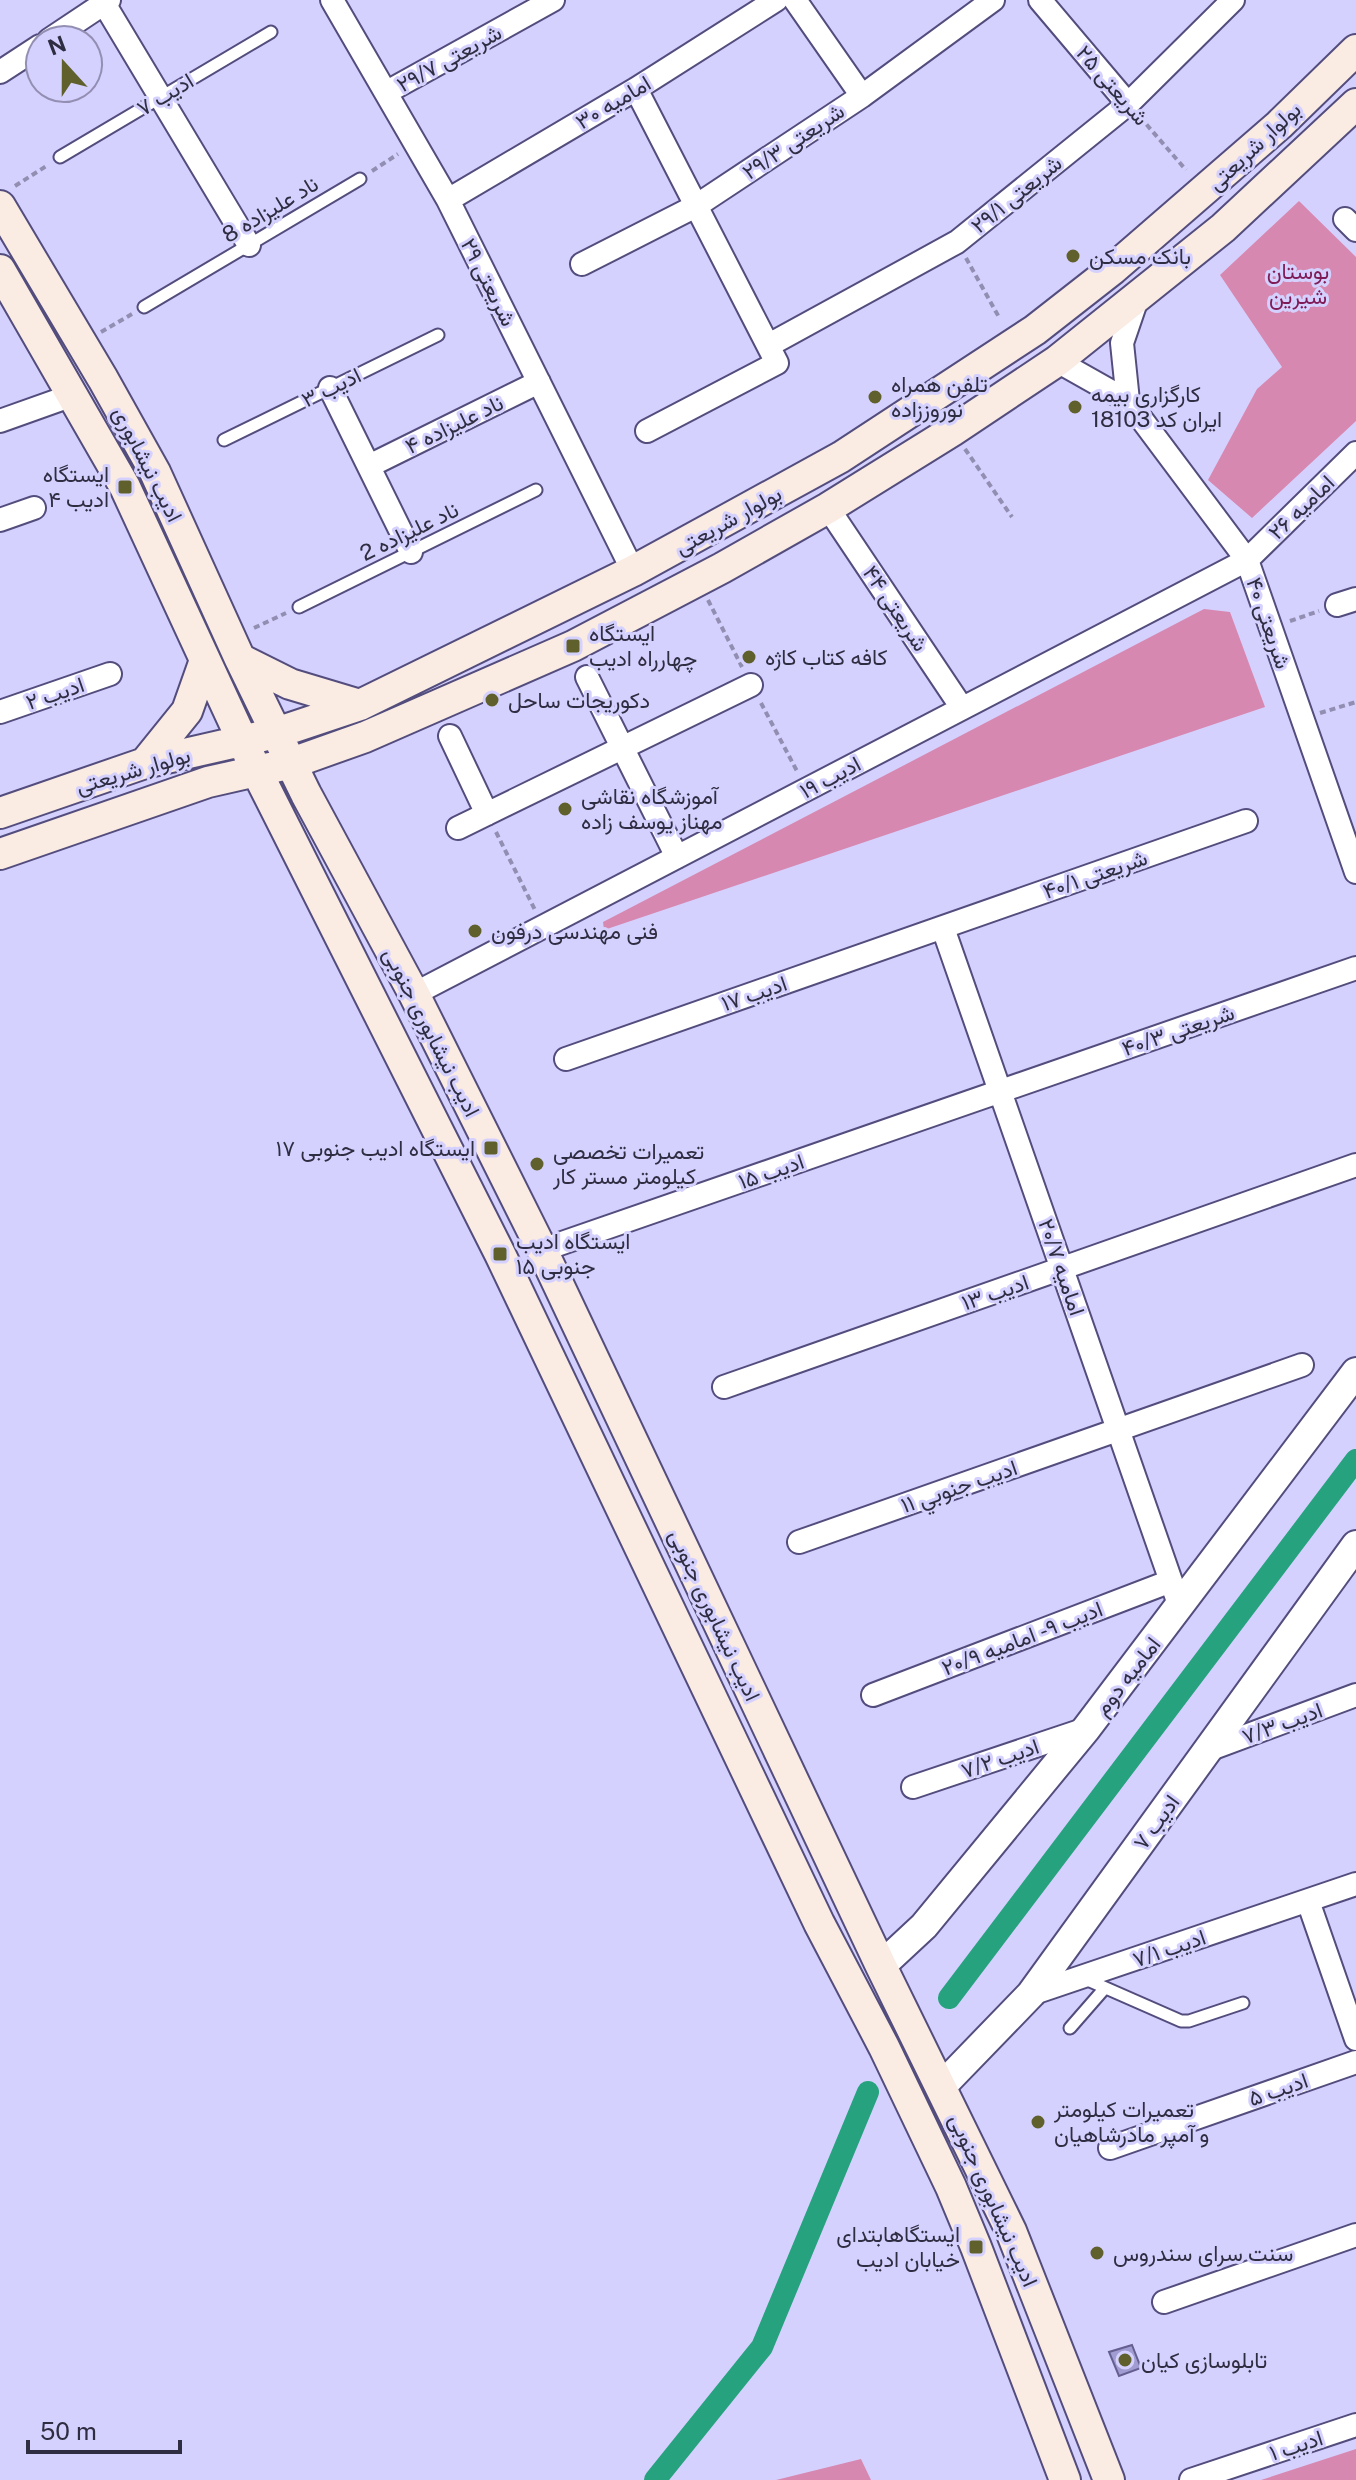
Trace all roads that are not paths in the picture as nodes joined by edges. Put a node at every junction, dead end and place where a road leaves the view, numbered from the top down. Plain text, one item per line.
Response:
1 (332, 0) edge
2 (776, 0) edge
3 (795, 0) edge
4 (993, 0) edge
5 (1040, 0) edge
6 (1233, 0) edge
7 (105, 1) edge
8 (542, 3) edge
9 (72, 24) edge
10 (271, 32) dead end
11 (1356, 50) edge
12 (24, 56) edge
13 (0, 72) edge
14 (636, 89) junction
15 (387, 92) junction
16 (862, 96) junction
17 (160, 97) junction
18 (1128, 104) junction
19 (1356, 104) edge
20 (60, 157) road end
21 (360, 179) road end
22 (6, 197) edge
23 (448, 200) junction
24 (696, 206) junction
25 (249, 245) junction
26 (582, 264) dead end
27 (0, 270) edge
28 (1137, 299) junction
29 (144, 307) road end
30 (438, 335) dead end
31 (773, 354) junction
32 (1057, 361) junction
33 (539, 382) junction
34 (330, 388) junction
35 (73, 395) junction
36 (1128, 401) junction
37 (0, 421) edge
38 (647, 431) dead end
39 (224, 440) dead end
40 (1356, 453) edge
41 (369, 466) junction
42 (536, 490) dead end
43 (34, 508) dead end
44 (828, 508) junction
45 (0, 520) edge
46 (411, 552) junction
47 (1247, 560) junction
48 (633, 571) junction
49 (299, 607) road end
50 (235, 649) junction
51 (204, 663) junction
52 (110, 674) dead end
53 (587, 677) dead end
54 (751, 685) dead end
55 (360, 705) junction
56 (962, 708) junction
57 (0, 712) edge
58 (276, 733) junction
59 (450, 736) dead end
60 (243, 741) junction
61 (620, 748) junction
62 (145, 763) junction
63 (292, 763) junction
64 (257, 772) junction
65 (0, 813) edge
66 (487, 814) junction
67 (1246, 821) dead end
68 (458, 828) dead end
69 (0, 854) edge
70 (677, 857) junction
71 (1356, 872) edge
72 (943, 928) junction
73 (1356, 968) edge
74 (414, 994) junction
75 (566, 1059) dead end
76 (1000, 1092) junction
77 (1356, 1165) edge
78 (542, 1250) junction
79 (1062, 1268) junction
80 (1302, 1365) dead end
81 (1356, 1372) edge
82 (724, 1387) dead end
83 (1119, 1430) junction
84 (799, 1542) dead end
85 (1356, 1545) edge
86 (1176, 1594) junction
87 (873, 1695) dead end
88 (1356, 1695) edge
89 (1086, 1729) junction
90 (1208, 1750) junction
91 (913, 1787) dead end
92 (1356, 1884) edge
93 (1308, 1901) junction
94 (881, 1966) junction
95 (1083, 1978) junction
96 (1104, 1989) junction
97 (1031, 1994) junction
98 (1243, 2003) dead end
99 (1070, 2028) dead end
100 (1356, 2039) edge
101 (1356, 2062) edge
102 (942, 2086) junction
103 (1110, 2148) dead end
104 (1356, 2235) edge
105 (1164, 2302) dead end
106 (1356, 2425) edge
107 (1065, 2480) edge
108 (1109, 2480) edge
109 (1191, 2480) edge

1 - 15 street, شریعتی ۲۹
2 - 14 street, امامیه ۳۰
3 - 16 street
4 - 16 street, شریعتی ۲۹/۳
5 - 18 street, شریعتی ۲۵
6 - 18 street, شریعتی ۲۹/۱
7 - 9 street
7 - 17 street
8 - 15 street, شریعتی ۲۹/۷
10 - 17 lane, ادیب ۷
11 - 48 main road, بولوار شریعتی
12 - 13 street
14 - 23 street, امامیه ۳۰
14 - 24 street
15 - 23 street, شریعتی ۲۹
16 - 24 street, شریعتی ۲۹/۳
17 - 20 lane, ادیب ۷
17 - 25 street
18 - 31 street, شریعتی ۲۹/۱
19 - 28 main road, بولوار شریعتی
21 - 25 lane, ناد علیزاده 8
22 - 50 main road, ادیب نیشابوری
23 - 33 street, شریعتی ۲۹
24 - 26 street, شریعتی ۲۹/۳
24 - 31 street
25 - 29 lane, ناد علیزاده 8
27 - 35 main road, ادیب نیشابوری
28 - 32 main road, بولوار شریعتی
28 - 36 street
30 - 34 lane, ادیب ۳
31 - 38 street, شریعتی ۲۹/۱
32 - 36 street, شریعتی ۴۰
32 - 44 main road, بولوار شریعتی
33 - 41 street, ناد علیزاده ۴
33 - 48 street, شریعتی ۲۹
34 - 39 lane, ادیب ۳
34 - 41 street
35 - 37 street
35 - 51 main road, ادیب نیشابوری
36 - 47 street, شریعتی ۴۰
40 - 47 street, امامیه ۲۶
41 - 46 street
42 - 46 lane, ناد علیزاده 2
43 - 45 street
44 - 56 street, شریعتی ۴۴
44 - 63 main road, بولوار شریعتی
46 - 49 lane, ناد علیزاده 2
47 - 56 street, ادیب ۱۹
47 - 71 street, شریعتی ۴۰
48 - 55 main road, بولوار شریعتی
50 - 55 main road
50 - 58 main road, ادیب نیشابوری
51 - 60 main road, ادیب نیشابوری
51 - 62 main road
52 - 57 street, ادیب ۲
53 - 61 street
54 - 61 street
55 - 58 main road, بولوار شریعتی
56 - 70 street, ادیب ۱۹
58 - 60 main road, بولوار شریعتی
58 - 63 main road, ادیب نیشابوری جنوبی
59 - 66 street
60 - 62 main road, بولوار شریعتی
60 - 64 main road, ادیب نیشابوری جنوبی
61 - 66 street
61 - 70 street
62 - 65 main road, بولوار شریعتی
63 - 64 main road, بولوار شریعتی
63 - 74 main road, ادیب نیشابوری جنوبی
64 - 69 main road, بولوار شریعتی
64 - 107 main road, ادیب نیشابوری جنوبی
66 - 68 street
67 - 72 street, شریعتی ۴۰/۱
70 - 74 street, ادیب ۱۹
72 - 75 street, ادیب ۱۷
72 - 76 street, امامیه ۲۰/۷
73 - 76 street, شریعتی ۴۰/۳
74 - 78 main road, ادیب نیشابوری جنوبی
76 - 78 street, ادیب ۱۵
76 - 79 street, امامیه ۲۰/۷
77 - 79 street, ادیب ۱۳
78 - 94 main road, ادیب نیشابوری جنوبی
79 - 82 street, ادیب ۱۳
79 - 83 street, امامیه ۲۰/۷
80 - 83 street, ادیب جنوبي ١١
81 - 86 street, امامیه دوم
83 - 84 street, ادیب جنوبي ١١
83 - 86 street, امامیه ۲۰/۷
85 - 90 street, ادیب ۷
86 - 87 street, ادیب ۹ - امامیه ۲۰/۹
86 - 89 street, امامیه دوم
88 - 90 street, ادیب ۷/۳
89 - 91 street, ادیب ۷/۲
89 - 94 street, امامیه دوم
90 - 97 street, ادیب ۷
92 - 93 street, ادیب ۷/۱
93 - 95 street, ادیب ۷/۱
93 - 100 street
94 - 102 main road, ادیب نیشابوری جنوبی
95 - 96 lane
95 - 97 street, ادیب ۷/۱
96 - 98 lane
96 - 99 lane
97 - 102 street, ادیب ۷
101 - 103 street, ادیب ۵
102 - 108 main road, ادیب نیشابوری جنوبی
104 - 105 street
106 - 109 street, ادیب ۱

